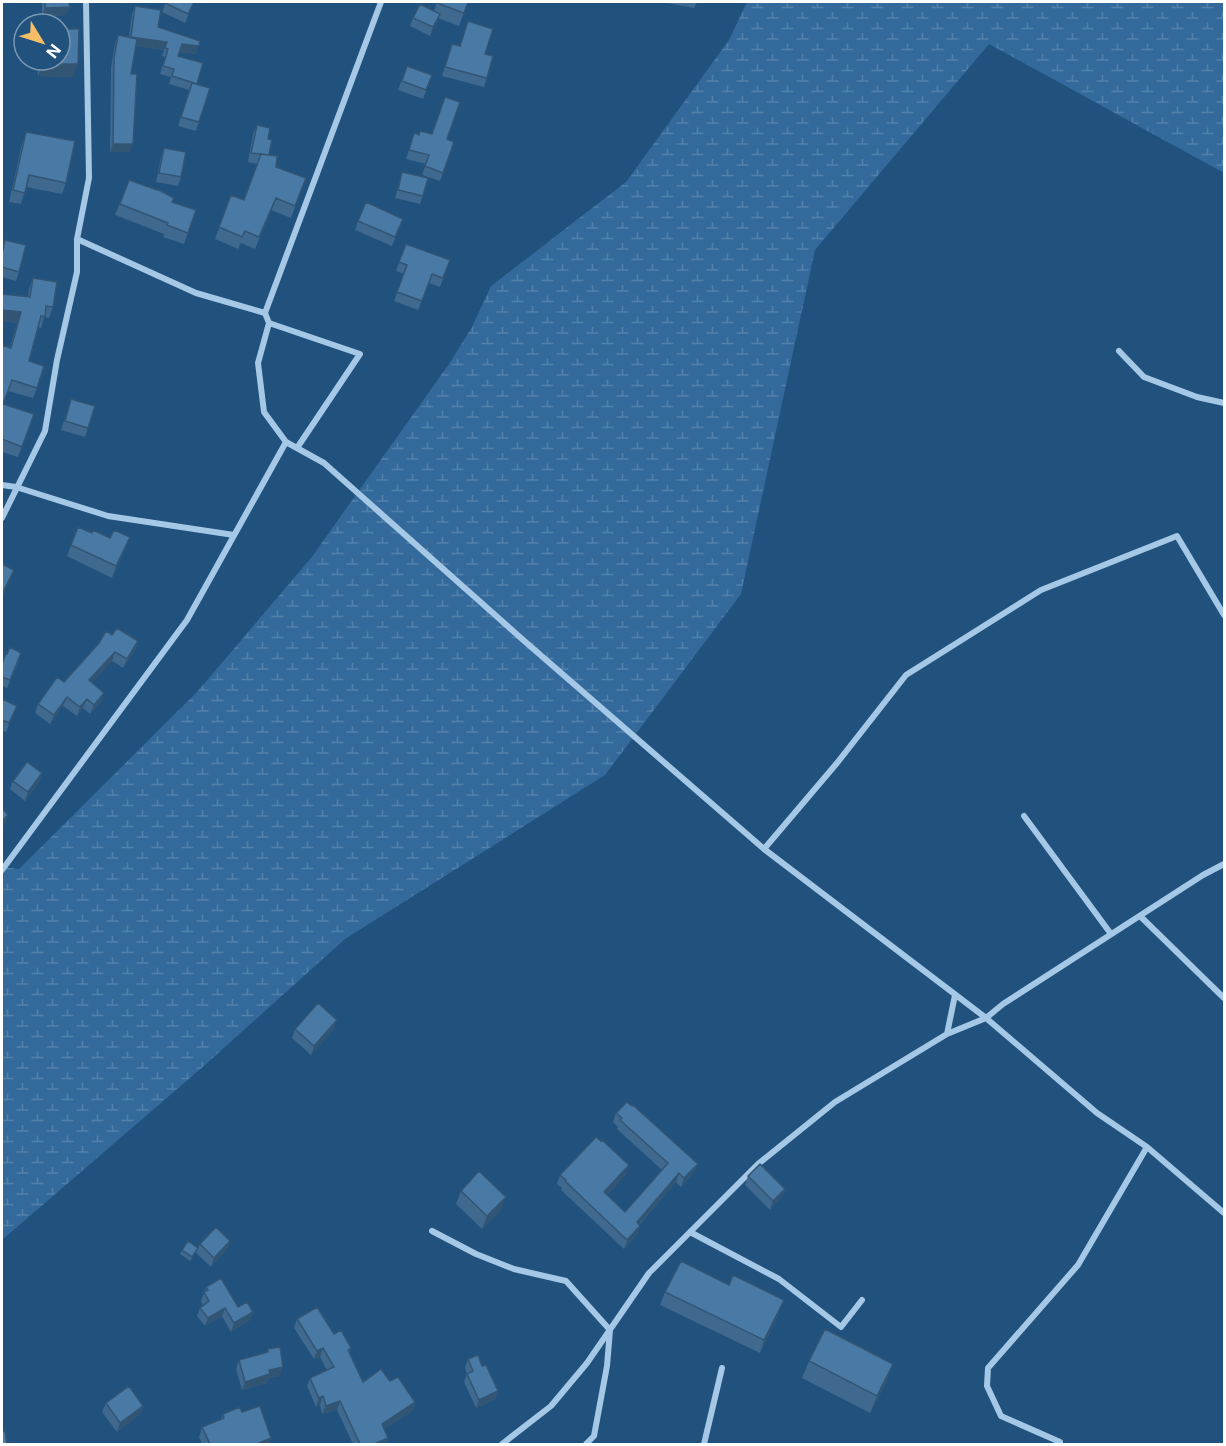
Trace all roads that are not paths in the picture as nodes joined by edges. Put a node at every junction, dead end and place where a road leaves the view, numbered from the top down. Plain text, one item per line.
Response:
1 (86, 2) edge
2 (381, 2) edge
3 (77, 240) junction
4 (265, 313) junction
5 (269, 323) junction
6 (1119, 351) dead end
7 (1224, 403) edge
8 (286, 442) junction
9 (297, 448) junction
10 (2, 485) edge
11 (16, 487) junction
12 (2, 518) edge
13 (234, 535) junction
14 (1224, 615) edge
15 (1024, 816) dead end
16 (764, 849) junction
17 (1224, 864) edge
18 (2, 870) edge
19 (1140, 916) junction
20 (1111, 934) junction
21 (955, 995) junction
22 (1224, 998) edge
23 (986, 1018) junction
24 (947, 1034) junction
25 (1147, 1147) junction
26 (1224, 1213) edge
27 (432, 1231) dead end
28 (690, 1232) junction
29 (862, 1300) dead end
30 (610, 1330) junction
31 (722, 1368) dead end
32 (1060, 1442) dead end
33 (502, 1444) edge
34 (586, 1444) edge
35 (704, 1444) edge

1 - 3 street
2 - 4 street
3 - 4 street
3 - 11 street
4 - 5 street
5 - 8 street
5 - 9 street
6 - 7 street
8 - 9 street
8 - 13 street
9 - 16 street
10 - 11 street
11 - 12 street
11 - 13 street
13 - 18 street
14 - 16 street
15 - 20 street
16 - 21 street
17 - 19 street
19 - 20 street
19 - 22 street
20 - 23 street
21 - 23 street
21 - 24 street
23 - 24 street
23 - 25 street
24 - 28 street
25 - 26 street
25 - 32 street
27 - 30 street
28 - 29 street
28 - 30 street
30 - 33 street
30 - 34 street
31 - 35 street

